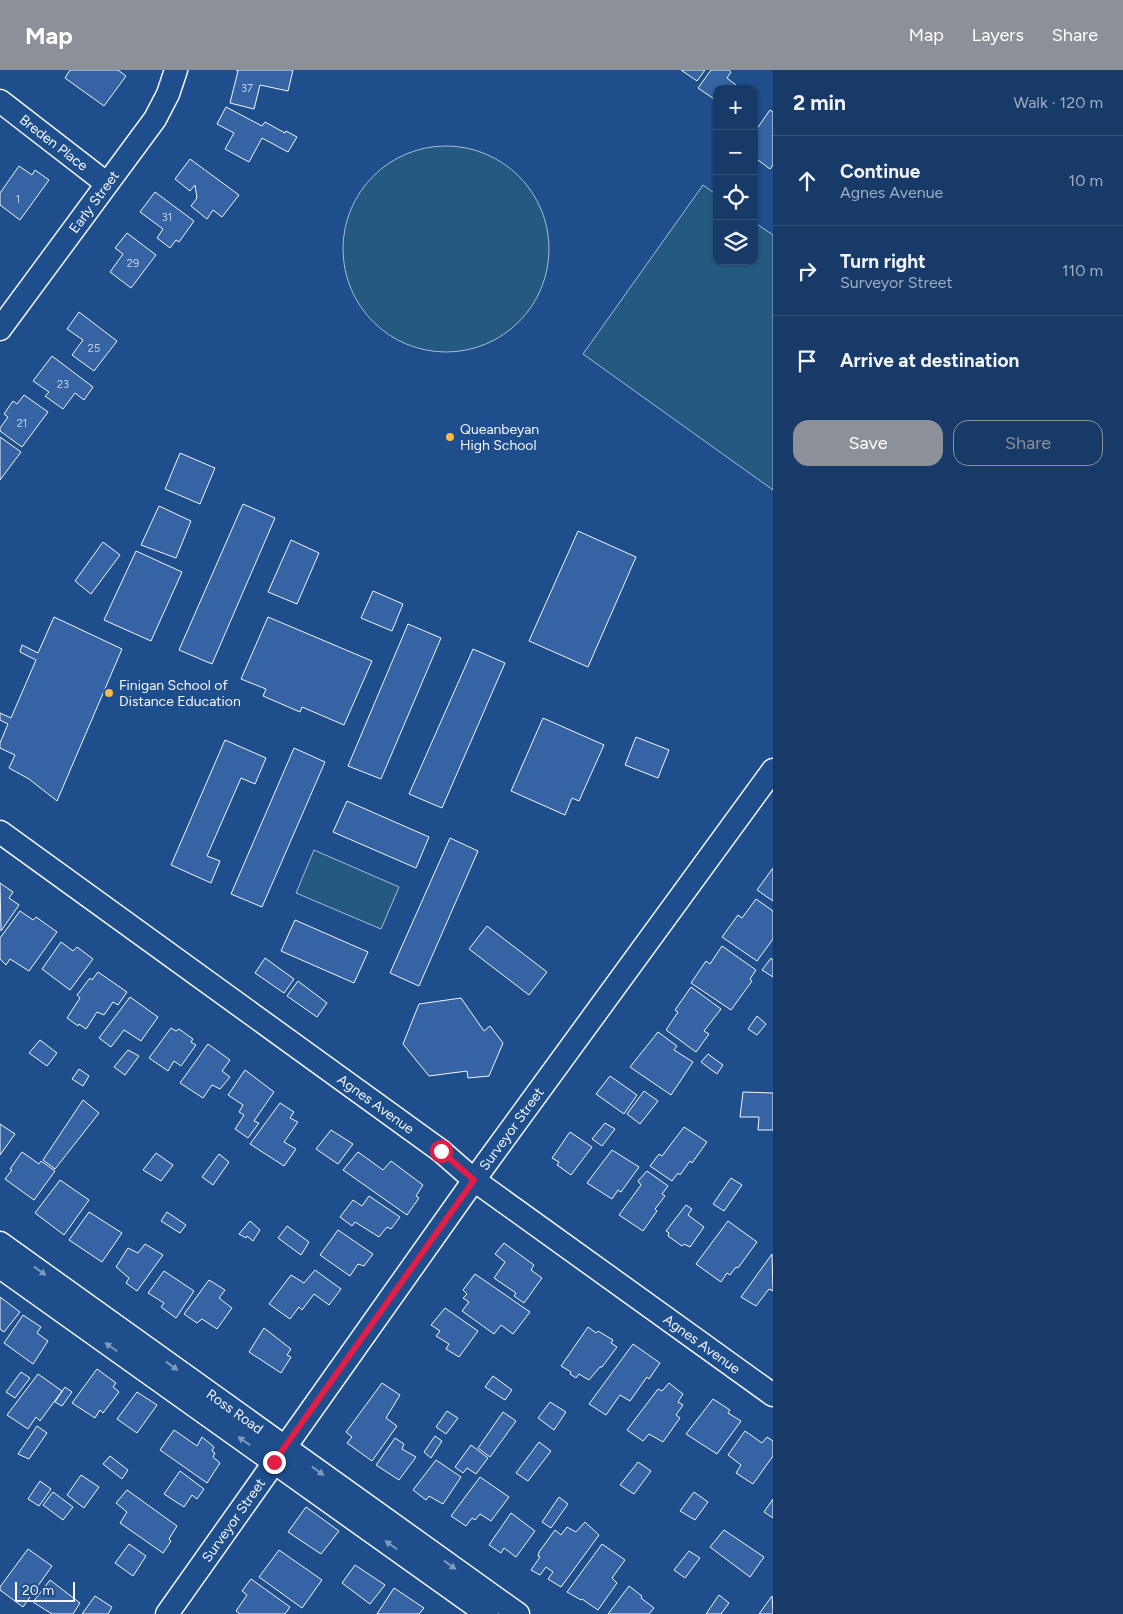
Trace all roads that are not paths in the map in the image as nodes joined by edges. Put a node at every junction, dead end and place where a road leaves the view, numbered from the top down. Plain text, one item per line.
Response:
1 (176, 70) edge
2 (0, 102) edge
3 (106, 184) junction
4 (0, 330) edge
5 (773, 770) edge
6 (0, 832) edge
7 (474, 1180) junction
8 (0, 1243) edge
9 (0, 1267) edge
10 (773, 1395) edge
11 (279, 1454) junction
12 (167, 1614) edge
13 (487, 1614) edge
14 (518, 1614) edge

1 - 3 street, Early Street
2 - 3 street, Breden Place
3 - 4 street, Early Street
5 - 7 street, Surveyor Street
6 - 7 street, Agnes Avenue
7 - 10 street, Agnes Avenue
7 - 11 street, Surveyor Street
8 -> 11 street, Ross Road
11 -> 9 street, Ross Road
11 - 12 street, Surveyor Street
13 -> 11 street, Ross Road
11 -> 14 street, Ross Road

